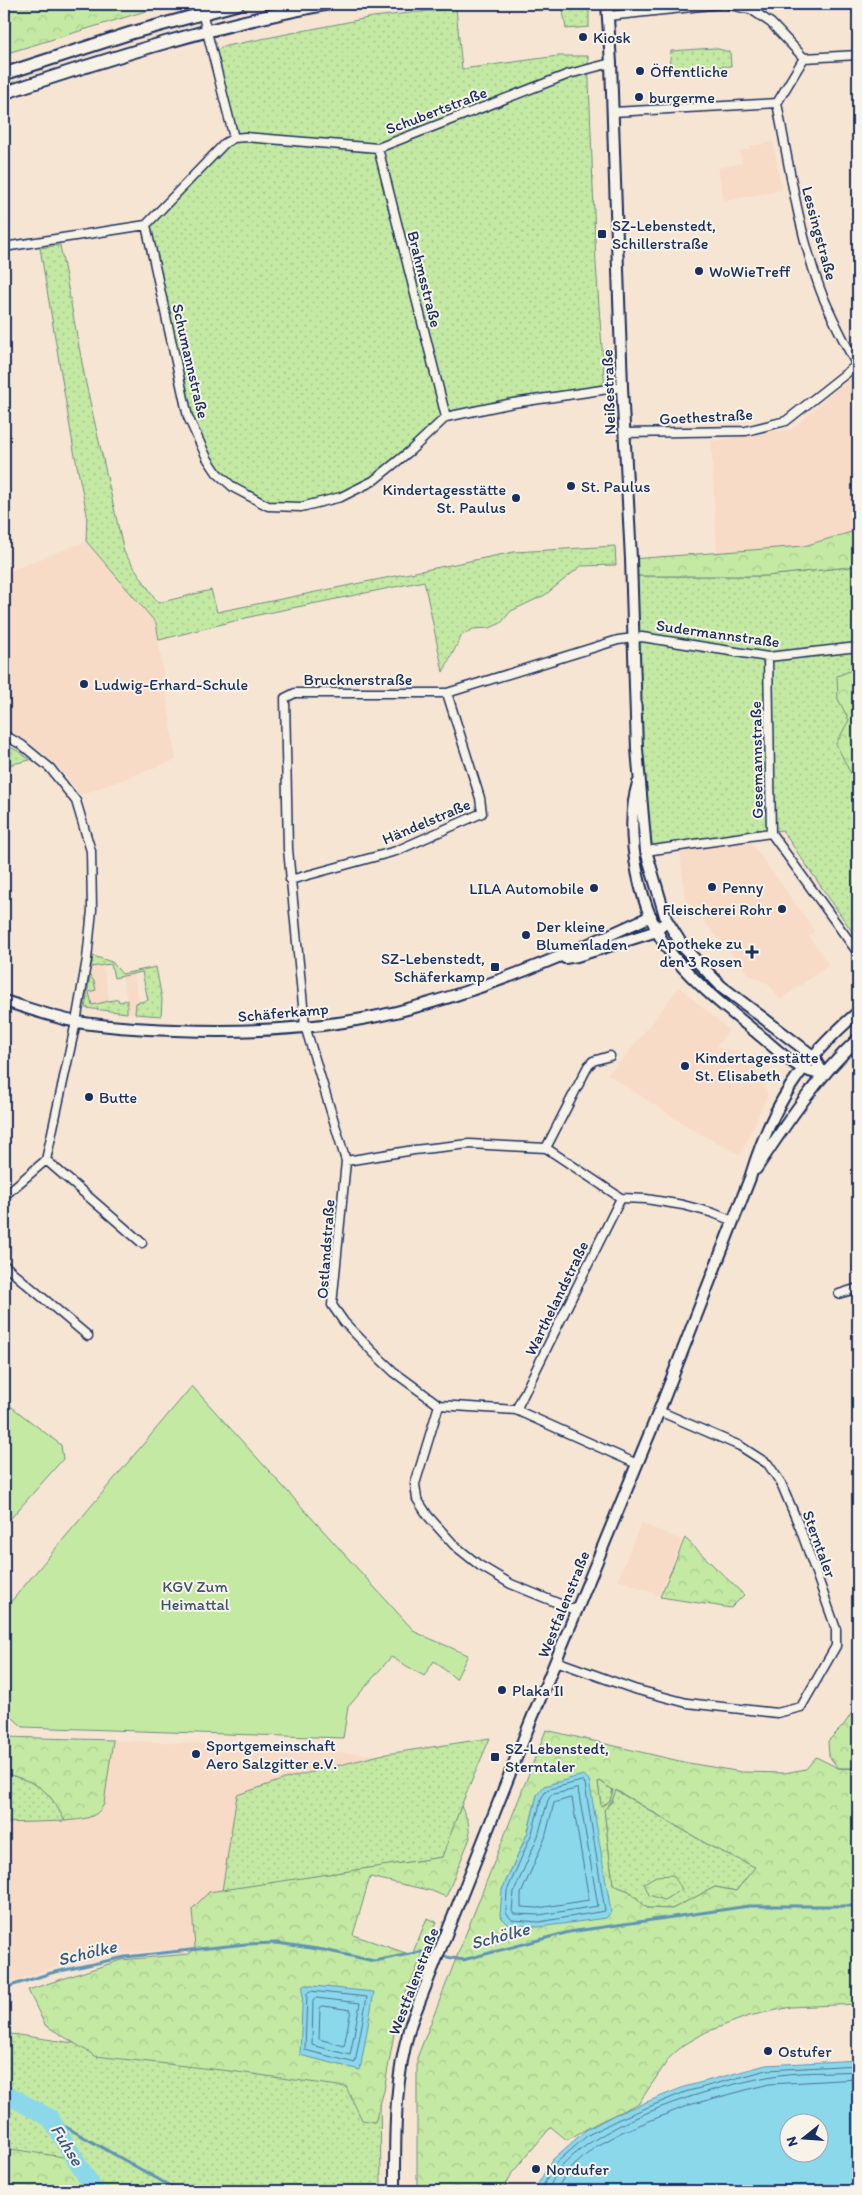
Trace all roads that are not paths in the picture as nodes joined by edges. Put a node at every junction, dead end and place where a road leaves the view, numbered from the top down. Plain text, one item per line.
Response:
1 (238, 4) edge
2 (327, 4) edge
3 (607, 4) edge
4 (720, 4) edge
5 (726, 4) edge
6 (202, 12) junction
7 (608, 16) junction
8 (207, 30) junction
9 (858, 55) edge
10 (804, 58) junction
11 (611, 63) junction
12 (4, 74) edge
13 (4, 93) edge
14 (777, 103) junction
15 (613, 112) junction
16 (234, 138) junction
17 (378, 148) junction
18 (146, 225) junction
19 (4, 247) edge
20 (857, 364) edge
21 (622, 387) junction
22 (446, 417) junction
23 (624, 433) junction
24 (634, 638) junction
25 (858, 647) edge
26 (768, 657) junction
27 (447, 693) junction
28 (4, 736) edge
29 (639, 780) junction
30 (771, 833) junction
31 (649, 851) junction
32 (290, 880) junction
33 (651, 916) junction
34 (666, 919) junction
35 (658, 931) junction
36 (858, 954) edge
37 (559, 958) junction
38 (4, 1001) edge
39 (858, 1012) edge
40 (76, 1022) junction
41 (305, 1026) junction
42 (858, 1038) edge
43 (610, 1056) dead end
44 (812, 1056) junction
45 (802, 1069) junction
46 (824, 1074) junction
47 (546, 1148) junction
48 (46, 1160) junction
49 (346, 1161) junction
50 (750, 1178) junction
51 (4, 1196) edge
52 (621, 1198) junction
53 (733, 1221) junction
54 (142, 1243) dead end
55 (4, 1265) edge
56 (858, 1288) edge
57 (839, 1294) dead end
58 (88, 1336) dead end
59 (438, 1404) junction
60 (516, 1410) junction
61 (659, 1411) junction
62 (637, 1464) junction
63 (577, 1611) junction
64 (556, 1661) junction
65 (396, 2191) edge

1 - 6 main road
2 - 8 main road
3 - 7 street, Neißestraße
4 - 7 street
5 - 10 street
6 - 8 street
6 - 12 main road
7 - 11 street, Neißestraße
8 - 13 main road
8 - 16 street
9 - 10 street
10 - 14 street
11 - 15 street, Neißestraße
11 - 17 street, Schubertstraße
14 - 15 street
14 - 20 street, Lessingstraße
15 - 21 street, Neißestraße
16 - 17 street, Schubertstraße
16 - 18 street
17 - 22 street, Brahmsstraße
18 - 19 street
18 - 22 street, Schumannstraße
20 - 23 street, Goethestraße
21 - 22 street
21 - 23 street, Neißestraße
23 - 24 street, Neißestraße
24 - 26 street, Sudermannstraße
24 - 27 street, Brucknerstraße
24 - 29 street, Neißestraße
25 - 26 street, Sudermannstraße
26 - 30 street, Gesemannstraße
27 - 32 street, Händelstraße
27 - 32 street, Brucknerstraße
28 - 40 street
29 - 31 street, Neißestraße
29 - 33 street, Neißestraße
30 - 31 street
30 - 36 street, Gesemannstraße
31 - 34 street, Neißestraße
32 - 41 street, Brucknerstraße
33 - 34 street
33 - 35 street, Neißestraße
33 - 37 street, Schäferkamp
34 - 35 street
34 - 44 street, Neißestraße
35 - 37 street, Schäferkamp
35 - 45 street, Neißestraße
37 - 41 street, Schäferkamp
38 - 40 street, Schäferkamp
39 - 44 street, Westfalenstraße
40 - 41 street, Schäferkamp
40 - 48 street
41 - 49 street, Ostlandstraße
42 - 46 street, Westfalenstraße
43 - 47 street
44 - 45 street, Westfalenstraße
44 - 46 street, Neißestraße
45 - 46 street, Neißestraße
45 - 50 street, Westfalenstraße
46 - 50 street, Westfalenstraße
47 - 49 street
47 - 52 street
48 - 51 street
48 - 54 street
49 - 59 street, Ostlandstraße
50 - 53 street, Westfalenstraße
52 - 53 street
52 - 60 street, Warthelandstraße
53 - 61 street, Westfalenstraße
55 - 58 street
56 - 57 street
59 - 60 street
59 - 63 street
60 - 62 street
61 - 62 street, Westfalenstraße
61 - 64 street, Sterntaler
62 - 63 street, Westfalenstraße
63 - 64 street, Westfalenstraße
64 - 65 street, Westfalenstraße

